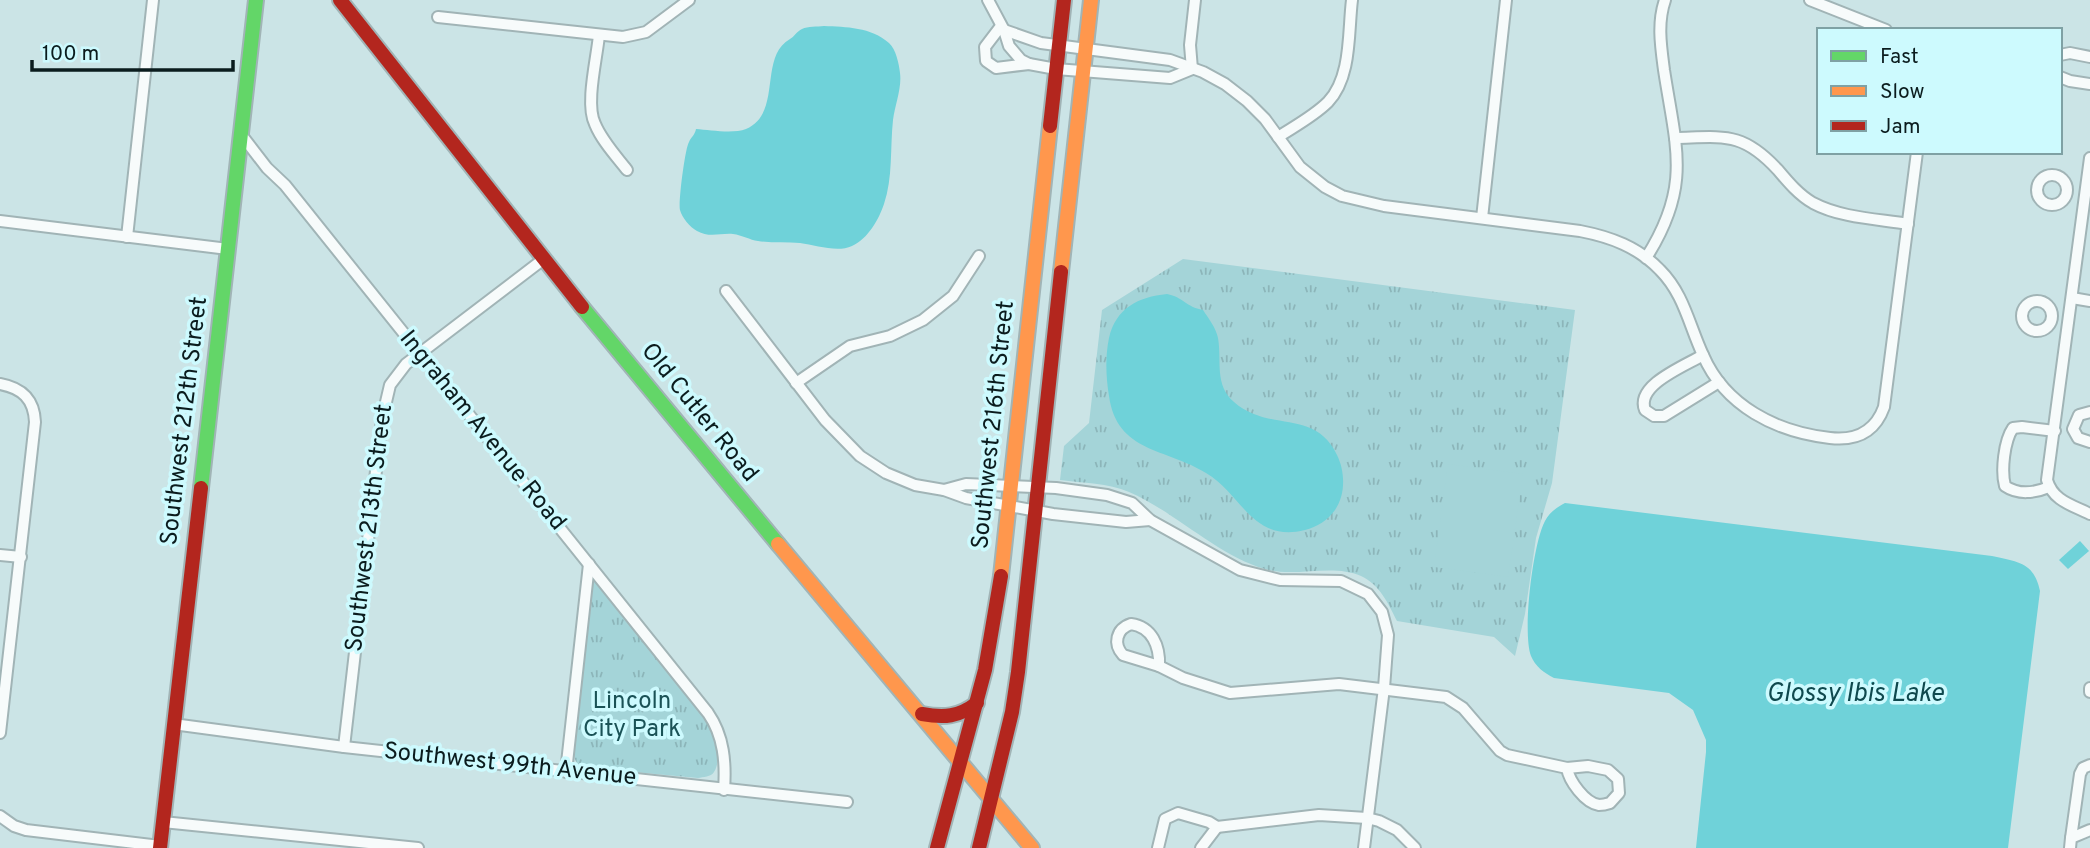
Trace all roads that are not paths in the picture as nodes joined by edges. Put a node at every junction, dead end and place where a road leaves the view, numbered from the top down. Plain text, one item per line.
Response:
1 (153, 0) edge
2 (256, 0) edge
3 (340, 0) edge
4 (688, 0) edge
5 (988, 0) edge
6 (1064, 0) edge
7 (1091, 0) edge
8 (1195, 0) edge
9 (1352, 0) edge
10 (1506, 0) edge
11 (1665, 0) edge
12 (1810, 0) edge
13 (439, 17) dead end
14 (1002, 28) junction
15 (1881, 28) edge
16 (599, 35) junction
17 (1059, 46) junction
18 (1085, 50) junction
19 (2062, 55) edge
20 (2090, 57) edge
21 (1029, 64) junction
22 (1056, 69) junction
23 (1192, 69) junction
24 (1083, 70) junction
25 (2062, 78) edge
26 (2090, 84) edge
27 (240, 133) junction
28 (1278, 137) junction
29 (1675, 138) junction
30 (1917, 154) edge
31 (2090, 158) edge
32 (627, 170) dead end
33 (2089, 174) edge
34 (2067, 192) dead end
35 (2085, 195) junction
36 (1482, 218) junction
37 (0, 221) edge
38 (1908, 224) junction
39 (127, 237) junction
40 (228, 249) junction
41 (979, 257) dead end
42 (545, 258) junction
43 (1646, 258) junction
44 (726, 291) dead end
45 (2072, 298) junction
46 (2090, 302) edge
47 (2052, 318) dead end
48 (2069, 320) junction
49 (419, 353) junction
50 (1703, 355) junction
51 (1719, 382) junction
52 (796, 383) junction
53 (0, 384) edge
54 (2090, 412) edge
55 (2074, 423) junction
56 (2056, 426) junction
57 (2090, 442) edge
58 (1010, 487) junction
59 (1038, 487) junction
60 (2049, 487) junction
61 (944, 489) junction
62 (1008, 504) junction
63 (1035, 510) junction
64 (2090, 514) edge
65 (1150, 520) junction
66 (0, 555) edge
67 (21, 557) junction
68 (589, 564) junction
69 (1159, 666) junction
70 (1384, 688) junction
71 (976, 702) junction
72 (922, 714) junction
73 (173, 724) junction
74 (0, 733) edge
75 (344, 747) junction
76 (961, 761) junction
77 (2090, 765) edge
78 (1567, 768) junction
79 (566, 772) junction
80 (724, 790) junction
81 (991, 798) junction
82 (847, 802) dead end
83 (1, 818) edge
84 (1367, 818) junction
85 (163, 822) junction
86 (1217, 827) junction
87 (2090, 830) edge
88 (315, 842) edge
89 (2071, 843) edge
90 (160, 847) edge
91 (418, 848) edge
92 (937, 848) edge
93 (979, 848) edge
94 (1031, 848) edge
95 (1158, 848) edge
96 (1201, 848) edge
97 (1364, 848) edge
98 (1415, 848) edge

1 - 39 street
2 - 27 street, Southwest 212th Street
3 - 42 street, Old Cutler Road
4 - 16 street
5 - 14 street
6 - 17 street, Southwest 216th Street
7 - 18 street, Southwest 216th Street
8 - 23 street
9 - 28 street
10 - 36 street
11 - 29 street
12 - 15 street
13 - 16 street
14 - 17 street
14 - 21 street
14 - 21 street
16 - 32 street
17 - 18 street
17 - 22 street, Southwest 216th Street
18 - 23 street
18 - 24 street, Southwest 216th Street
19 - 20 street
21 - 22 street
22 - 24 street
22 - 58 street, Southwest 216th Street
23 - 24 street
23 - 28 street
24 - 59 street, Southwest 216th Street
25 - 26 street
27 - 40 street, Southwest 212th Street
27 - 49 street, Ingraham Avenue Road
28 - 36 street
29 - 38 street
29 - 43 street
30 - 38 street
31 - 33 street
33 - 35 street
34 - 35 street
35 - 45 street
36 - 43 street
37 - 39 street
38 - 51 street
39 - 40 street
40 - 73 street, Southwest 212th Street
41 - 52 street
42 - 49 street, Southwest 213th Street
42 - 72 street, Old Cutler Road
43 - 50 street
44 - 52 street
45 - 46 street
45 - 48 street
47 - 48 street
48 - 56 street
49 - 68 street, Ingraham Avenue Road
49 - 75 street, Southwest 213th Street
50 - 51 street
50 - 51 street
52 - 61 street
53 - 67 street
54 - 55 street
55 - 56 street
55 - 57 street
56 - 60 street
56 - 60 street
58 - 59 street
58 - 61 street
58 - 62 street, Southwest 216th Street
59 - 63 street, Southwest 216th Street
59 - 65 street
60 - 64 street
61 - 62 street
62 - 63 street
62 - 71 street, Southwest 216th Street
63 - 65 street
63 - 81 street, Southwest 216th Street
65 - 70 street
66 - 67 street
67 - 74 street
68 - 79 street
68 - 80 street, Ingraham Avenue Road
69 - 69 street
69 - 70 street
70 - 78 street
70 - 84 street
71 - 72 street
71 - 76 street, Southwest 216th Street
72 - 76 street, Old Cutler Road
73 - 75 street, Southwest 99th Avenue
73 - 85 street, Southwest 212th Street
75 - 79 street, Southwest 99th Avenue
76 - 81 street, Old Cutler Road
76 - 92 street, Southwest 216th Street
77 - 89 street
78 - 78 street
79 - 80 street, Southwest 99th Avenue
80 - 82 street, Southwest 99th Avenue
81 - 93 street, Southwest 216th Street
81 - 94 street, Old Cutler Road
83 - 90 street
84 - 86 street
84 - 97 street
84 - 98 street
85 - 88 street
85 - 90 street, Southwest 212th Street
86 - 95 street
86 - 96 street
87 - 89 street
88 - 91 street

